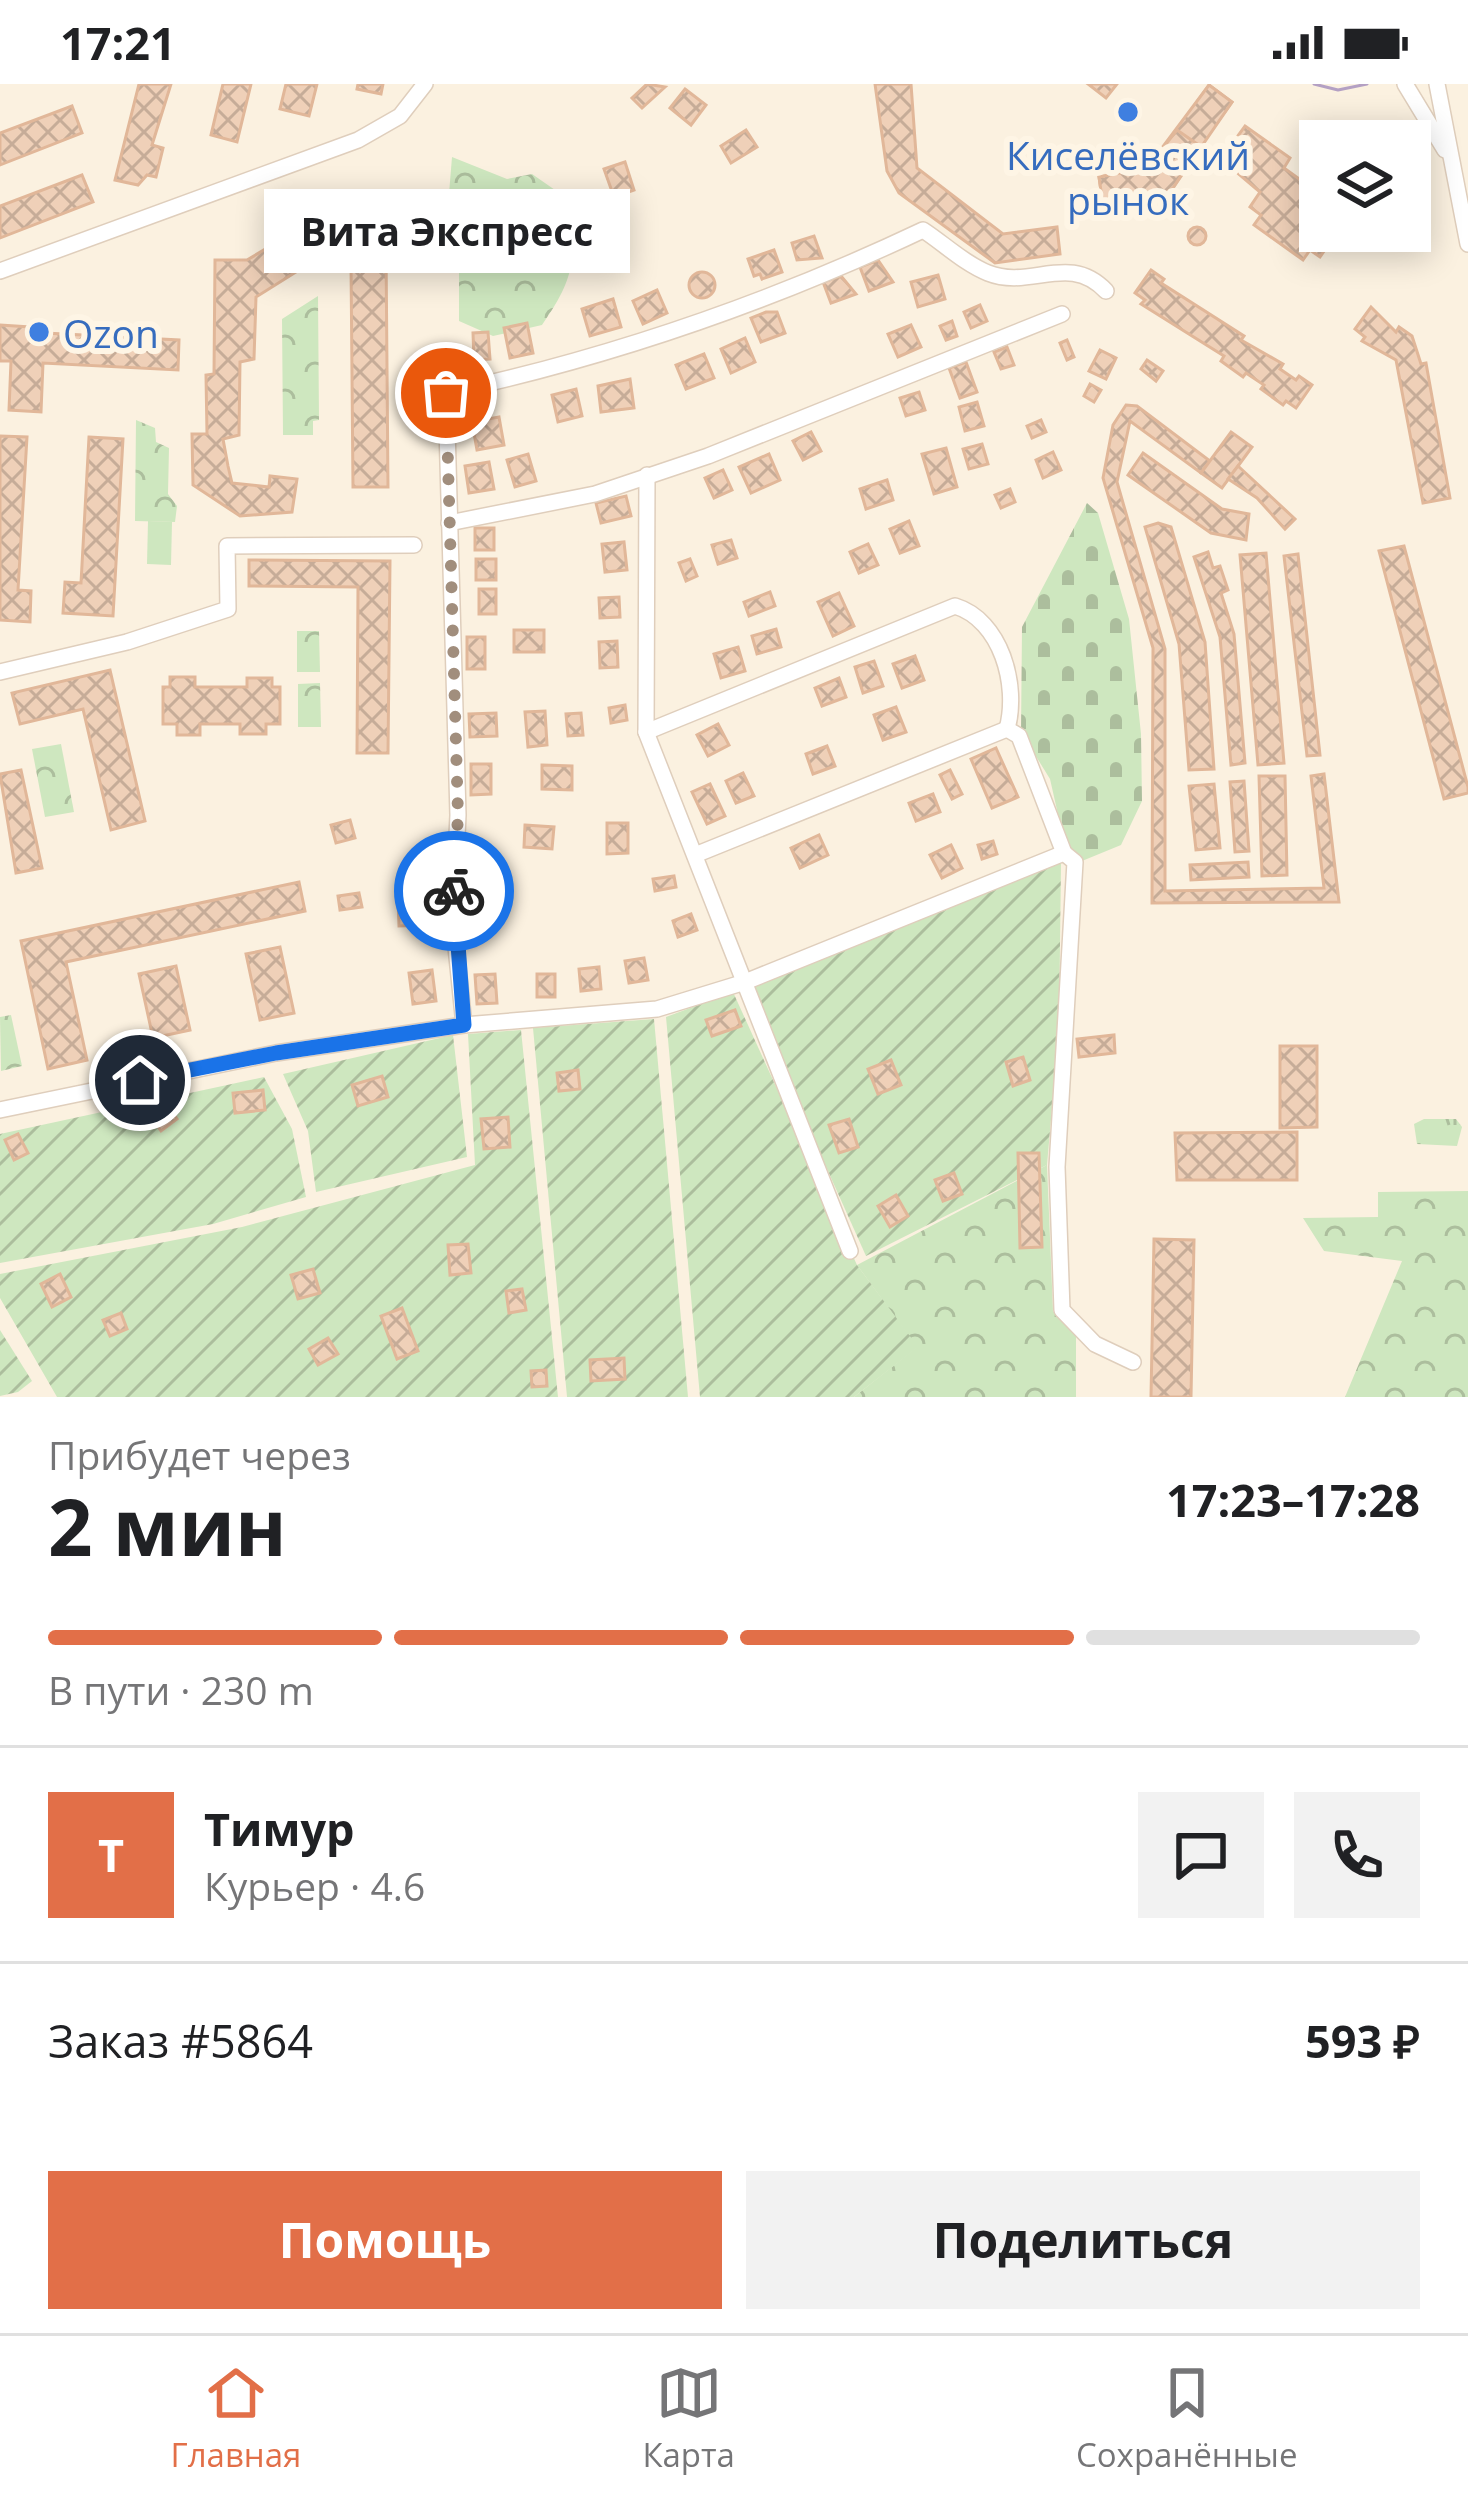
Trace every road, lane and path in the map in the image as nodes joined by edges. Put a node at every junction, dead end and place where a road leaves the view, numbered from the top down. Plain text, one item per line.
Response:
1 (425, 84) edge
2 (1406, 84) edge
3 (1437, 84) edge
4 (1450, 158) junction
5 (1468, 244) edge
6 (0, 271) edge
7 (1106, 291) dead end
8 (1062, 314) dead end
9 (647, 476) junction
10 (449, 523) junction
11 (414, 545) dead end
12 (0, 672) edge
13 (1007, 729) junction
14 (646, 732) junction
15 (1064, 853) junction
16 (694, 855) junction
17 (745, 982) junction
18 (464, 1025) junction
19 (0, 1111) edge
20 (850, 1251) dead end
21 (1133, 1362) dead end

1 - 6 street
2 - 4 street
3 - 4 street
4 - 5 street
7 - 10 street
8 - 9 street
9 - 10 street
9 - 14 street
10 - 18 street
11 - 12 street
13 - 14 street
13 - 15 street
13 - 16 street
14 - 16 street
15 - 17 street
15 - 21 street
16 - 17 street
17 - 18 street
17 - 20 street
18 - 19 street

